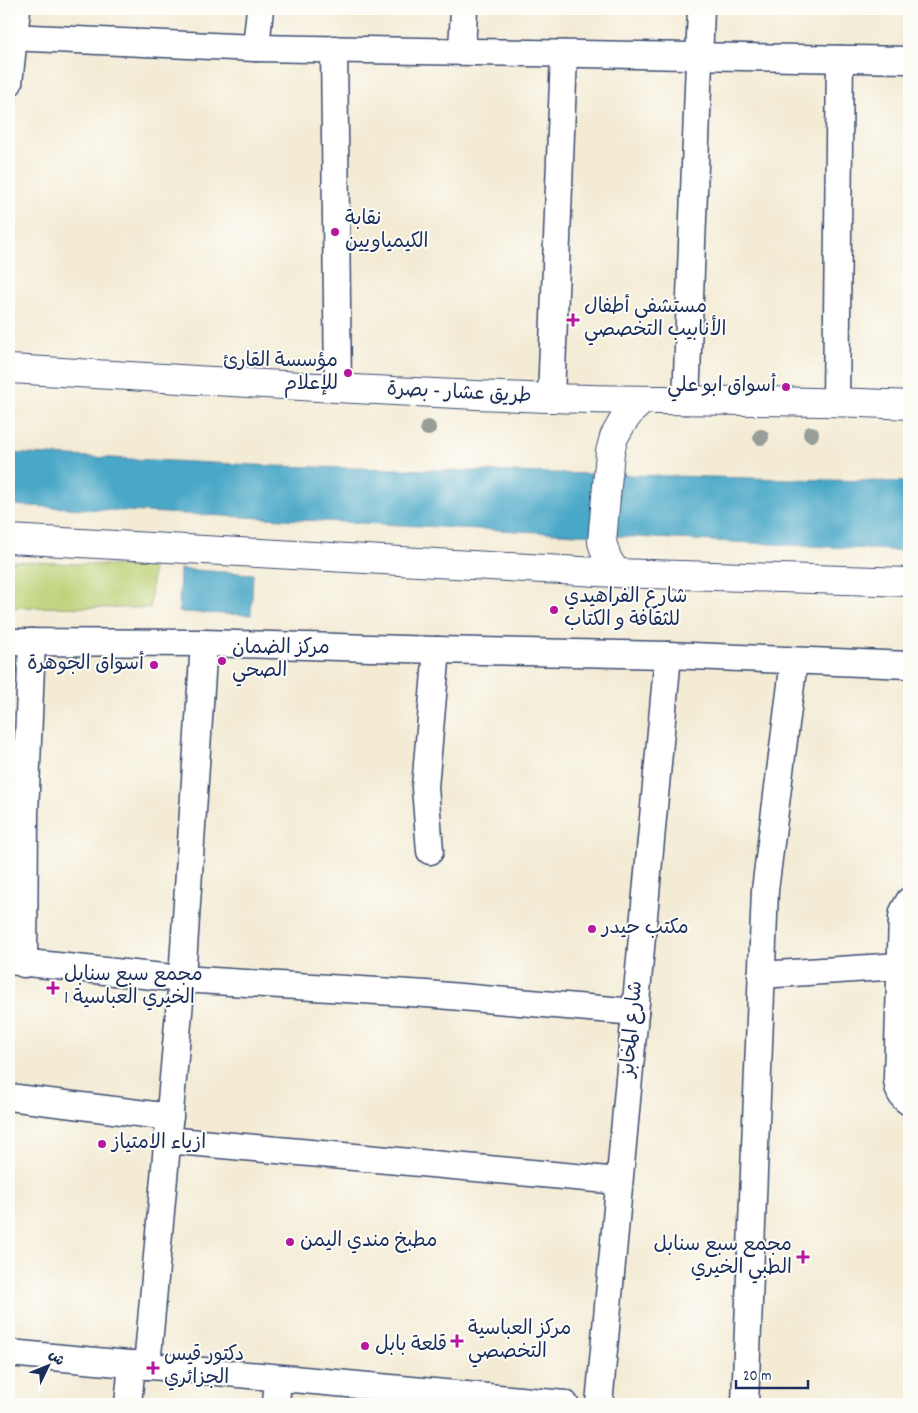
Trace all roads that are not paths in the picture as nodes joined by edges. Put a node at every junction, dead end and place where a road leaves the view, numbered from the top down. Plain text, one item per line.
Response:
1 (17, 9) edge
2 (260, 9) edge
3 (464, 9) edge
4 (701, 9) edge
5 (11, 37) edge
6 (256, 48) junction
7 (334, 49) junction
8 (462, 51) junction
9 (564, 54) junction
10 (699, 56) junction
11 (840, 59) junction
12 (909, 60) edge
13 (9, 84) edge
14 (9, 369) edge
15 (338, 388) junction
16 (552, 398) junction
17 (643, 400) junction
18 (686, 401) junction
19 (836, 401) junction
20 (909, 405) edge
21 (9, 539) edge
22 (616, 573) junction
23 (909, 582) edge
24 (20, 642) edge
25 (204, 642) junction
26 (437, 650) junction
27 (668, 655) junction
28 (794, 661) junction
29 (909, 665) edge
30 (17, 813) edge
31 (430, 851) dead end
32 (909, 901) edge
33 (16, 963) edge
34 (900, 966) junction
35 (761, 975) junction
36 (182, 979) junction
37 (634, 1012) junction
38 (9, 1097) edge
39 (909, 1102) edge
40 (168, 1129) junction
41 (619, 1181) junction
42 (9, 1353) edge
43 (139, 1365) junction
44 (278, 1378) junction
45 (421, 1398) edge
46 (128, 1404) edge
47 (276, 1404) edge
48 (565, 1404) edge
49 (599, 1404) edge
50 (745, 1404) edge

1 - 5 street
2 - 6 street
3 - 8 street
4 - 10 street
5 - 6 street
5 - 13 street
6 - 7 street
7 - 8 street
7 - 15 street
8 - 9 street
9 - 10 street
9 - 16 street
10 - 11 street
10 - 18 street
11 - 12 street
11 - 19 street
14 - 15 main road, طريق عشار - بصرة
15 - 16 main road, طريق عشار - بصرة
16 - 17 main road, طريق عشار - بصرة
17 - 18 main road, طريق عشار - بصرة
17 - 22 main road
18 - 19 main road, طريق عشار - بصرة
19 - 20 main road, طريق عشار - بصرة
21 - 22 main road
22 - 23 main road
24 - 25 street
24 - 30 street
25 - 26 street
25 - 36 street
26 - 27 street
26 - 31 street
27 - 28 street
27 - 37 street, شارع المخابز
28 - 29 street
28 - 35 street
30 - 33 street
32 - 34 street
33 - 36 street
34 - 35 street
34 - 39 street
35 - 50 street
36 - 37 street
36 - 40 street
37 - 41 street, شارع المخابز
38 - 40 street
40 - 41 street
40 - 43 street
41 - 49 street, شارع المخابز
42 - 43 street
43 - 44 street
43 - 46 street
44 - 45 street
44 - 47 street
45 - 48 street

